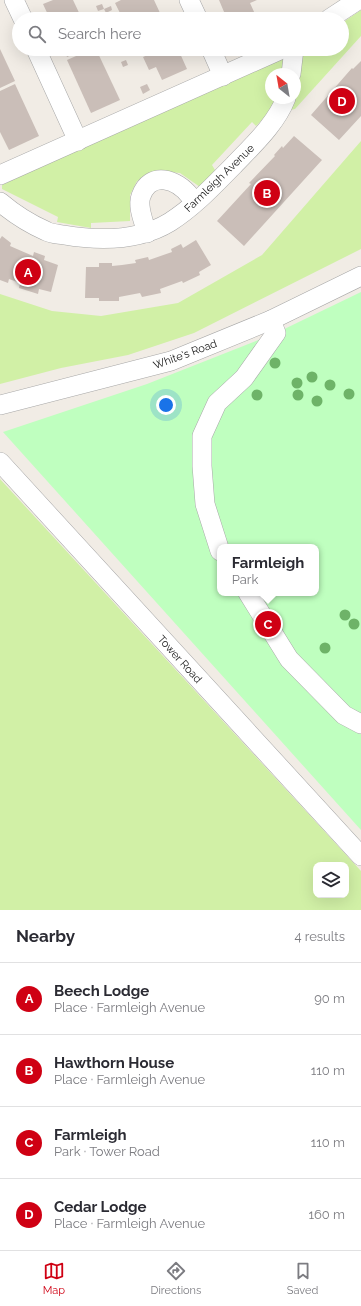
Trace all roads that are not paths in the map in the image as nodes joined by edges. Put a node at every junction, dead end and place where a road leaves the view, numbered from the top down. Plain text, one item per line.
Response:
1 (14, 0) edge
2 (189, 0) edge
3 (358, 0) edge
4 (20, 12) edge
5 (195, 12) edge
6 (340, 12) edge
7 (39, 56) edge
8 (214, 56) edge
9 (267, 56) edge
10 (293, 56) edge
11 (292, 68) edge
12 (223, 76) junction
13 (284, 104) edge
14 (78, 141) junction
15 (0, 175) edge
16 (190, 196) dead end
17 (0, 202) edge
18 (147, 232) junction
19 (361, 276) edge
20 (272, 320) junction
21 (0, 405) edge
22 (0, 462) edge
23 (218, 544) edge
24 (250, 596) edge
25 (361, 724) edge
26 (361, 856) edge

1 - 4 street
2 - 5 street
3 - 6 street
7 - 14 street
8 - 12 street
9 - 12 street
10 - 11 street
12 - 14 street
13 - 18 street, Farmleigh Avenue
14 - 15 street
16 - 18 street
17 - 18 street, Farmleigh Avenue
19 - 20 street, White's Road
20 - 21 street, White's Road
20 - 23 street
22 - 26 street, Tower Road
24 - 25 street

